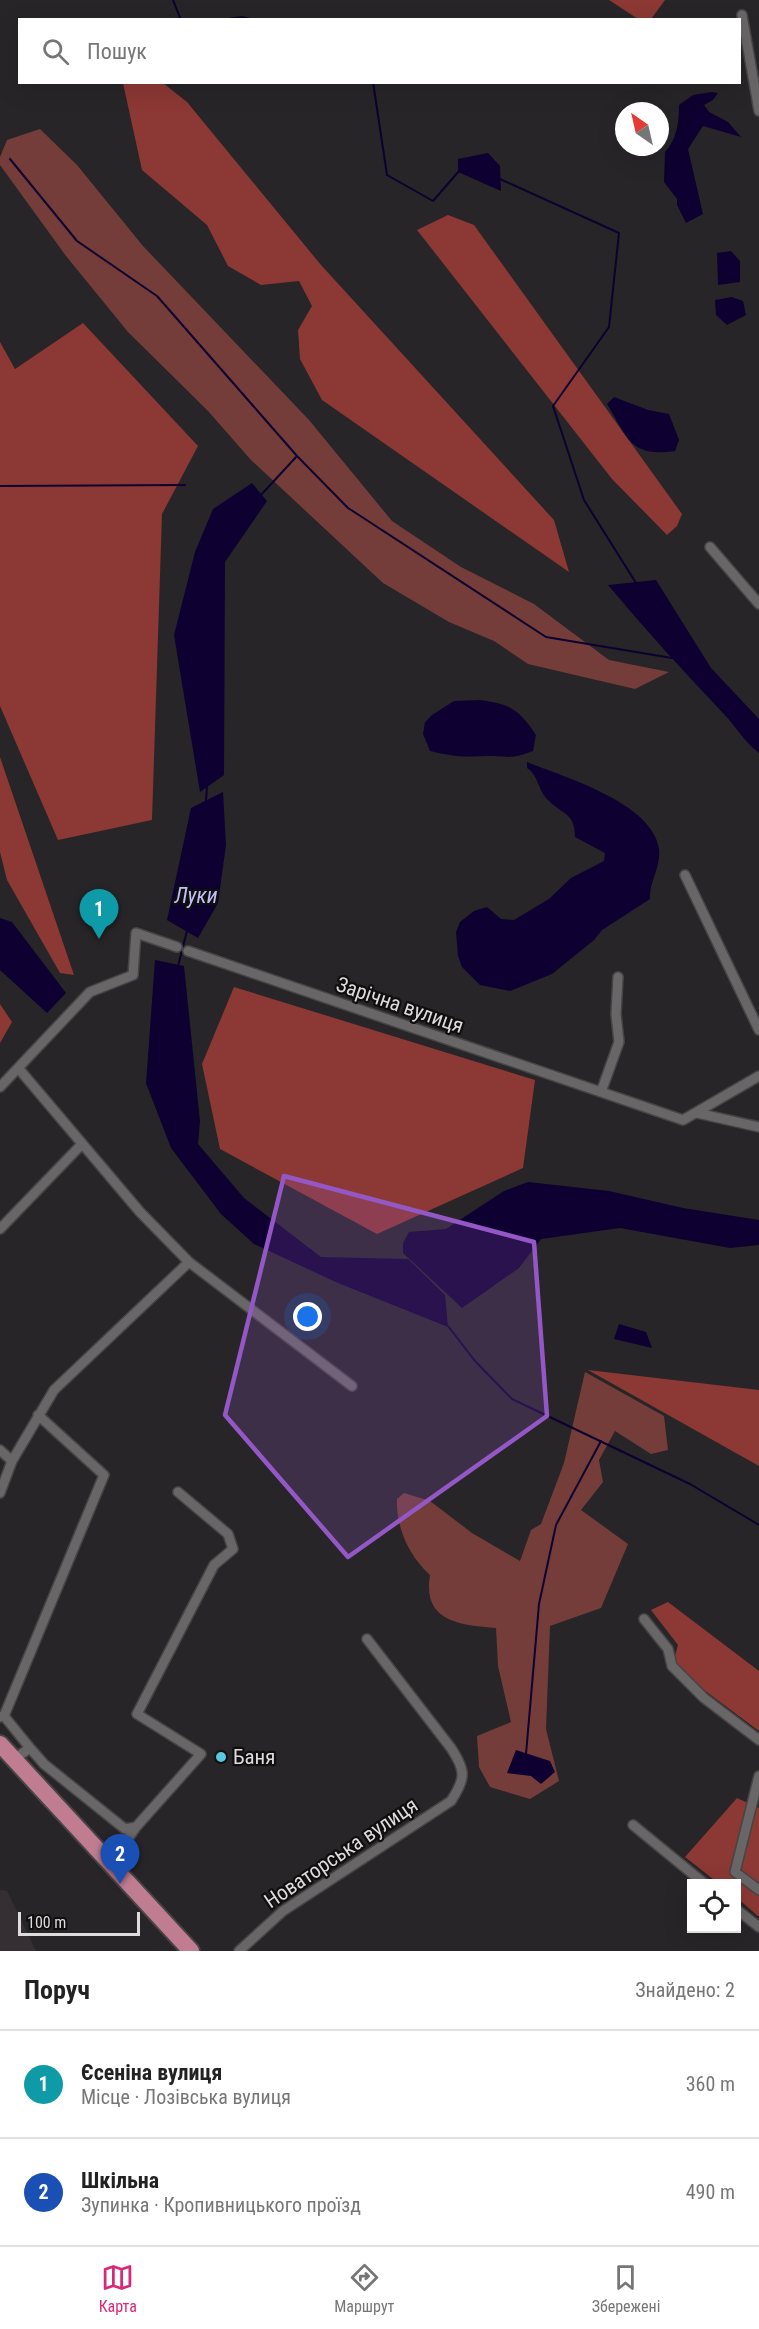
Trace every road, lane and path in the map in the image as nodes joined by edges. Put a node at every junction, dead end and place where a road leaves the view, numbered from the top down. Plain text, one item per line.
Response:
1 (742, 15) dead end
2 (759, 111) edge
3 (710, 547) dead end
4 (759, 604) edge
5 (685, 875) dead end
6 (177, 947) dead end
7 (188, 951) dead end
8 (618, 977) dead end
9 (759, 1030) edge
10 (19, 1069) junction
11 (759, 1076) edge
12 (0, 1087) edge
13 (602, 1092) junction
14 (697, 1113) junction
15 (759, 1127) edge
16 (82, 1144) junction
17 (3, 1226) edge
18 (189, 1262) junction
19 (352, 1386) dead end
20 (38, 1415) junction
21 (0, 1450) edge
22 (12, 1461) junction
23 (178, 1492) dead end
24 (0, 1493) edge
25 (644, 1619) dead end
26 (367, 1639) dead end
27 (2, 1716) edge
28 (759, 1740) edge
29 (0, 1744) edge
30 (30, 1748) junction
31 (14, 1759) junction
32 (759, 1776) edge
33 (633, 1825) dead end
34 (136, 1827) junction
35 (111, 1863) junction
36 (699, 1879) edge
37 (759, 1890) edge
38 (741, 1913) edge
39 (759, 1927) edge
40 (191, 1951) edge
41 (239, 1951) edge

1 - 2 street
3 - 4 street
5 - 9 street
6 - 10 street
7 - 13 street, Зарічна вулиця
8 - 13 street
10 - 12 street
10 - 16 street
11 - 14 street, Зарічна вулиця
13 - 14 street, Зарічна вулиця
14 - 15 street
16 - 17 street
16 - 18 street
18 - 19 street
18 - 20 street
20 - 22 street
20 - 27 street
21 - 22 street
22 - 24 street
23 - 34 street
25 - 28 street
26 - 41 street, Новаторська вулиця
27 - 30 street
29 - 31 highway
30 - 31 street
30 - 34 street
31 - 35 highway
32 - 37 street
33 - 36 street
34 - 35 street
35 - 40 highway
38 - 39 street

